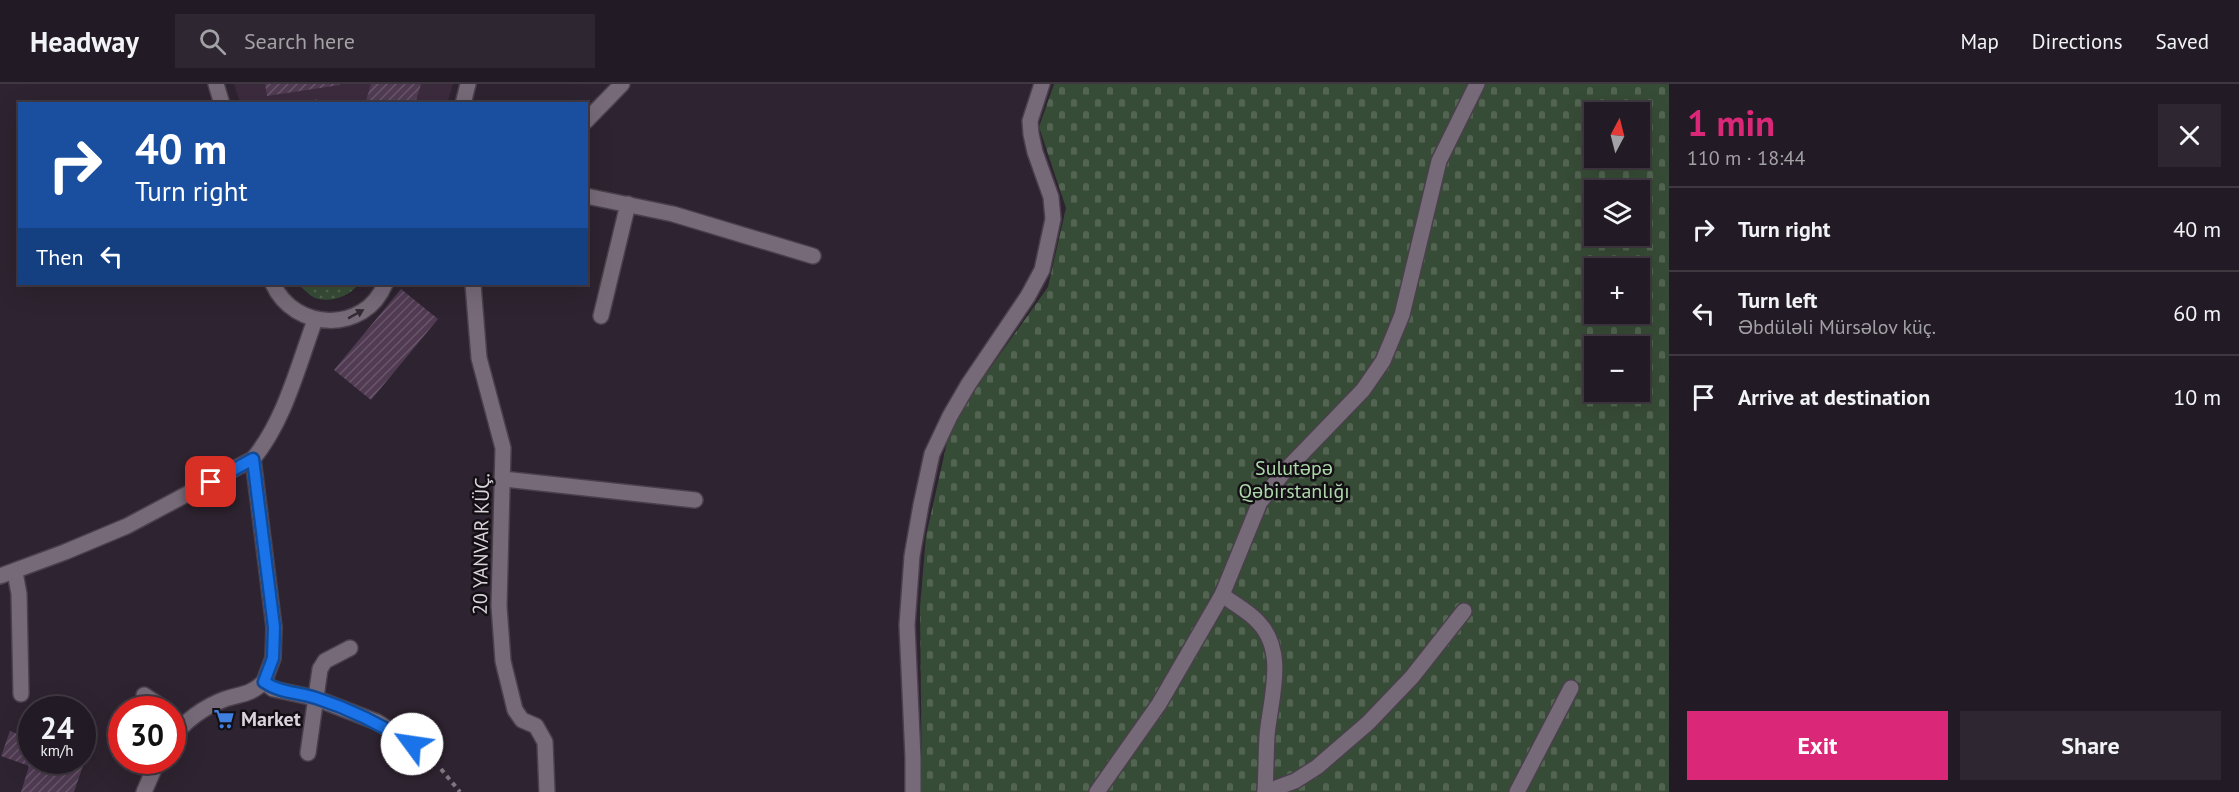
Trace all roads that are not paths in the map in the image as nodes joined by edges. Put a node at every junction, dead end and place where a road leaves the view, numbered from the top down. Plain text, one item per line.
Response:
1 (216, 84) edge
2 (468, 84) edge
3 (622, 84) edge
4 (1042, 84) edge
5 (1477, 84) edge
6 (221, 102) edge
7 (464, 102) edge
8 (588, 119) edge
9 (588, 196) edge
10 (628, 204) junction
11 (813, 256) dead end
12 (273, 285) edge
13 (384, 285) edge
14 (474, 285) edge
15 (601, 316) dead end
16 (315, 320) junction
17 (253, 459) junction
18 (503, 479) junction
19 (694, 500) dead end
20 (7, 574) edge
21 (1222, 595) junction
22 (1464, 611) dead end
23 (350, 648) dead end
24 (264, 682) junction
25 (1571, 688) dead end
26 (21, 694) dead end
27 (315, 698) junction
28 (186, 715) edge
29 (308, 753) dead end
30 (430, 754) road end
31 (152, 774) edge
32 (144, 792) edge
33 (547, 792) edge
34 (913, 792) edge
35 (1096, 792) edge
36 (1265, 792) edge
37 (1517, 792) edge

1 - 6 street
2 - 7 street
3 - 8 street
4 - 34 street
5 - 21 street
9 - 10 street
10 - 11 street
10 - 15 street
12 - 16 street
16 -> 13 street
14 - 18 street, 20 YANVAR KÜÇ.
16 - 17 street
17 - 20 street
17 - 24 street
18 - 19 street
18 - 33 street, 20 YANVAR KÜÇ.
20 - 26 street
21 - 35 street
21 - 36 street
22 - 36 street
23 - 27 street
24 - 27 street
24 - 28 street
25 - 37 street
27 - 29 street
27 - 30 street
31 - 32 street

